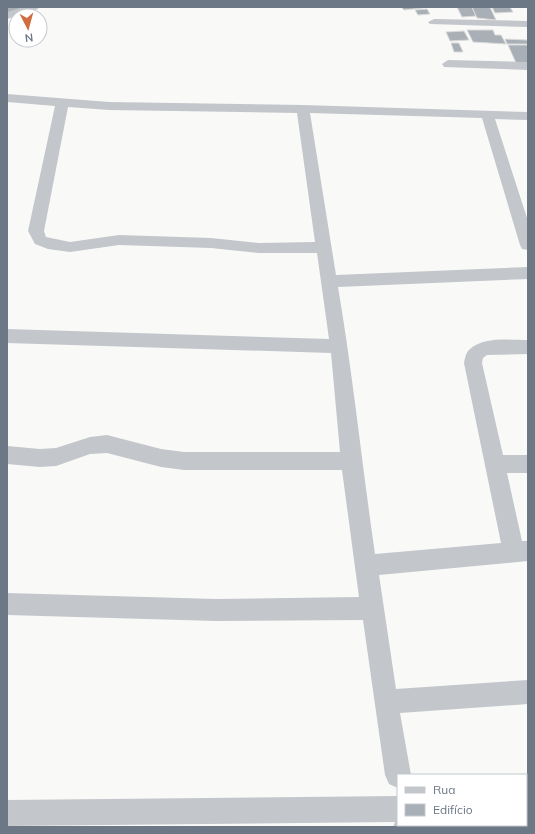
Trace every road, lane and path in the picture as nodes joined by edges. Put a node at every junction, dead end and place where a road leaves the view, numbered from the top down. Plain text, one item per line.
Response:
1 (34, 7) edge
2 (7, 16) edge
3 (434, 22) dead end
4 (528, 24) edge
5 (448, 64) dead end
6 (528, 66) edge
7 (7, 98) edge
8 (62, 104) junction
9 (303, 109) junction
10 (487, 114) junction
11 (528, 116) edge
12 (528, 245) edge
13 (324, 247) junction
14 (528, 273) edge
15 (329, 281) junction
16 (7, 336) edge
17 (339, 346) junction
18 (528, 347) edge
19 (7, 455) edge
20 (351, 461) junction
21 (494, 464) junction
22 (528, 464) edge
23 (521, 552) edge
24 (367, 565) junction
25 (7, 604) edge
26 (373, 608) junction
27 (528, 692) edge
28 (386, 702) junction
29 (398, 774) edge
30 (397, 810) edge
31 (7, 813) edge

1 - 2 street
3 - 4 street
5 - 6 street
7 - 8 street
8 - 9 street
8 - 13 street
9 - 10 street
9 - 13 street
10 - 11 street
10 - 12 street
13 - 15 street
14 - 15 street
15 - 17 street
16 - 17 street
17 - 20 street
18 - 21 street
19 - 20 street
20 - 24 street
21 - 22 street
21 - 23 street
23 - 24 street
24 - 26 street
25 - 26 street
26 - 28 street
27 - 28 street
28 - 29 street
30 - 31 street

